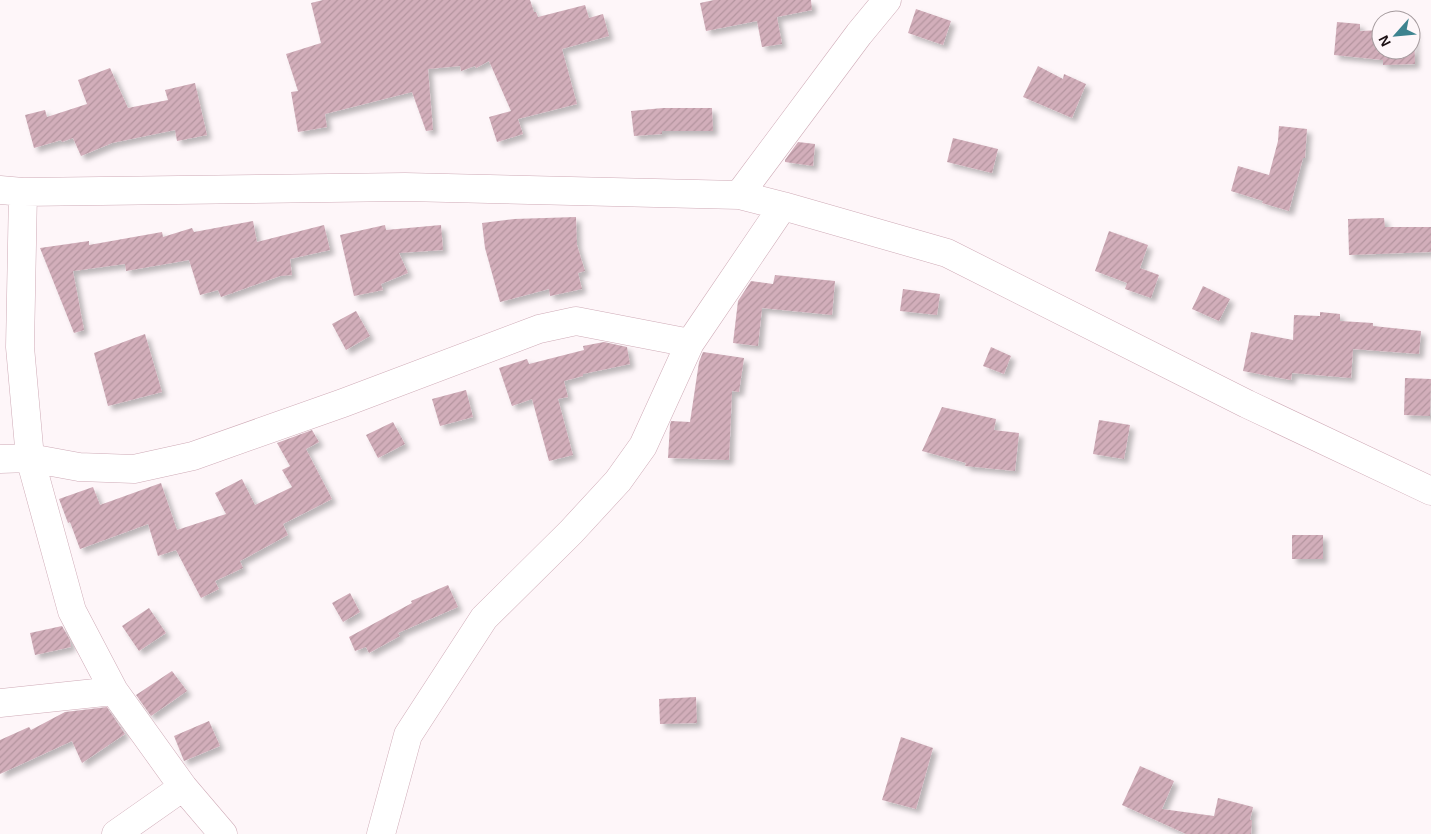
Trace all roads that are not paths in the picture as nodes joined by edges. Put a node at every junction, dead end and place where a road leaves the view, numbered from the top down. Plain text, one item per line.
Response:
1 (887, 0) edge
2 (12, 191) edge
3 (739, 195) junction
4 (783, 206) junction
5 (11, 227) edge
6 (690, 343) junction
7 (30, 458) junction
8 (0, 459) edge
9 (1431, 491) edge
10 (114, 691) junction
11 (0, 703) edge
12 (183, 787) junction
13 (116, 834) edge
14 (223, 834) edge
15 (382, 834) edge

1 - 3 street
2 - 3 street
2 - 5 street
3 - 4 street
4 - 6 street
4 - 9 street
5 - 7 street
6 - 7 street
6 - 15 street
7 - 8 street
7 - 10 street
10 - 11 street
10 - 12 street
12 - 13 street
12 - 14 street

